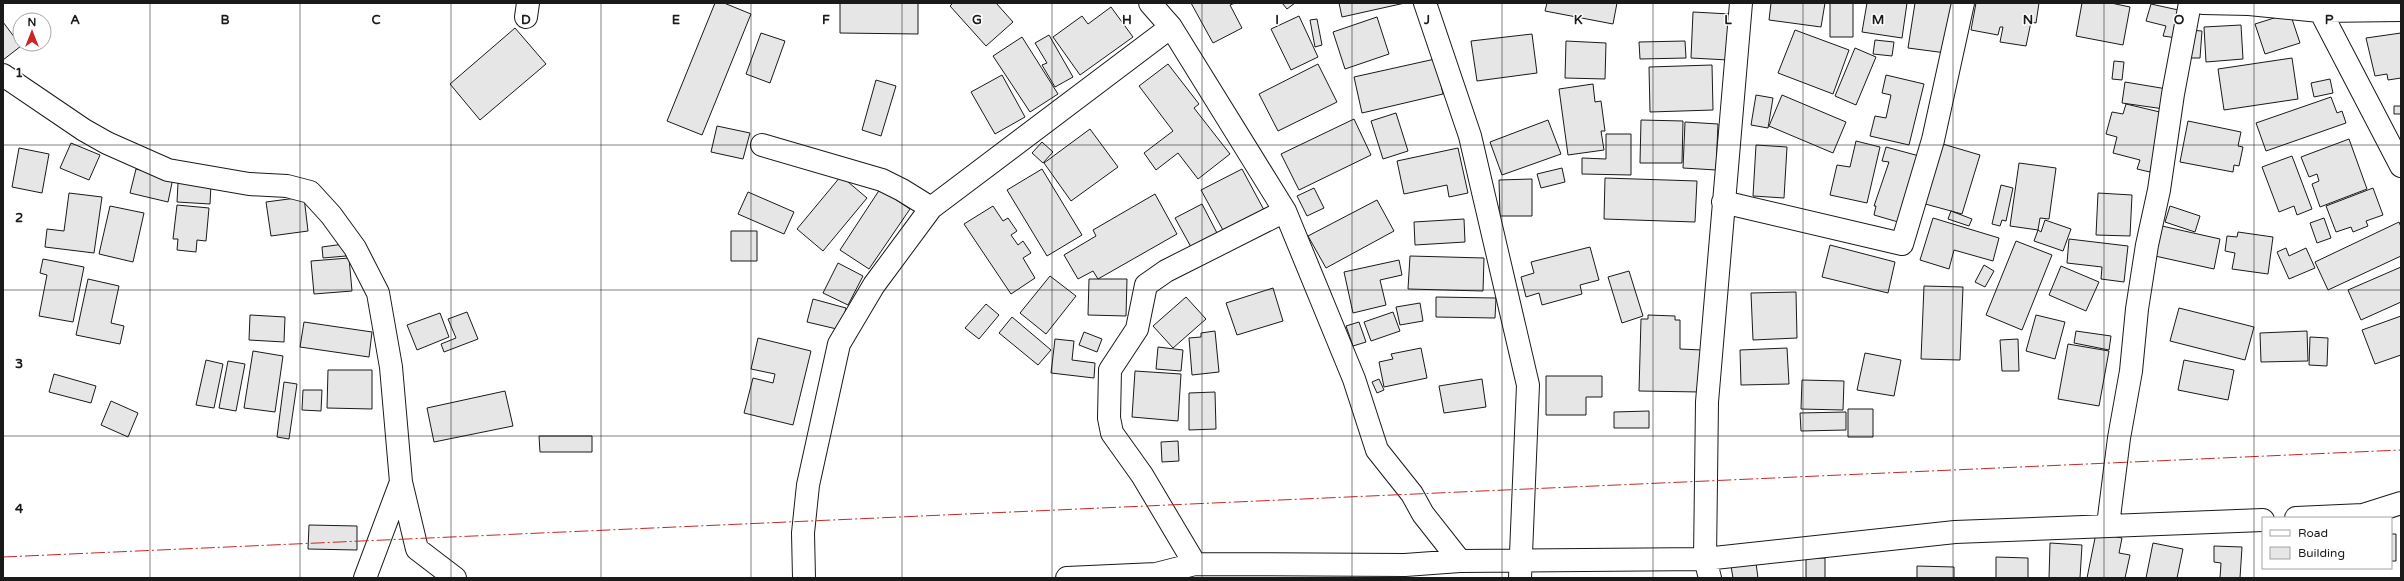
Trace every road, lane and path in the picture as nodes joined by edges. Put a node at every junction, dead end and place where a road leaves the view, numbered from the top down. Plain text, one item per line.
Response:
1 (1150, 3) edge
2 (1425, 3) edge
3 (1741, 3) edge
4 (1963, 3) edge
5 (2190, 3) edge
6 (2204, 3) edge
7 (2318, 7) edge
8 (2401, 10) edge
9 (1171, 27) junction
10 (3, 75) edge
11 (762, 145) dead end
12 (2401, 166) edge
13 (1723, 202) junction
14 (932, 208) junction
15 (1285, 211) junction
16 (401, 482) junction
17 (2401, 503) edge
18 (2318, 517) edge
19 (2262, 520) edge
20 (2108, 525) junction
21 (1460, 561) junction
22 (1195, 564) junction
23 (1520, 569) edge
24 (1707, 569) edge
25 (1404, 572) edge
26 (1156, 576) edge
27 (365, 578) edge
28 (455, 578) edge
29 (804, 578) edge
30 (1067, 578) edge

1 - 9 street
2 - 23 street
3 - 13 street
4 - 13 street
5 - 20 street
6 - 7 street
7 - 8 street
7 - 12 street
9 - 14 street
9 - 15 street
10 - 16 street
11 - 14 street
13 - 24 street
14 - 29 street
15 - 21 street
15 - 22 street
16 - 27 street
16 - 28 street
17 - 18 street
19 - 20 street
20 - 24 street
21 - 23 street
21 - 25 street
22 - 25 street
22 - 26 street
23 - 24 street
26 - 30 street

